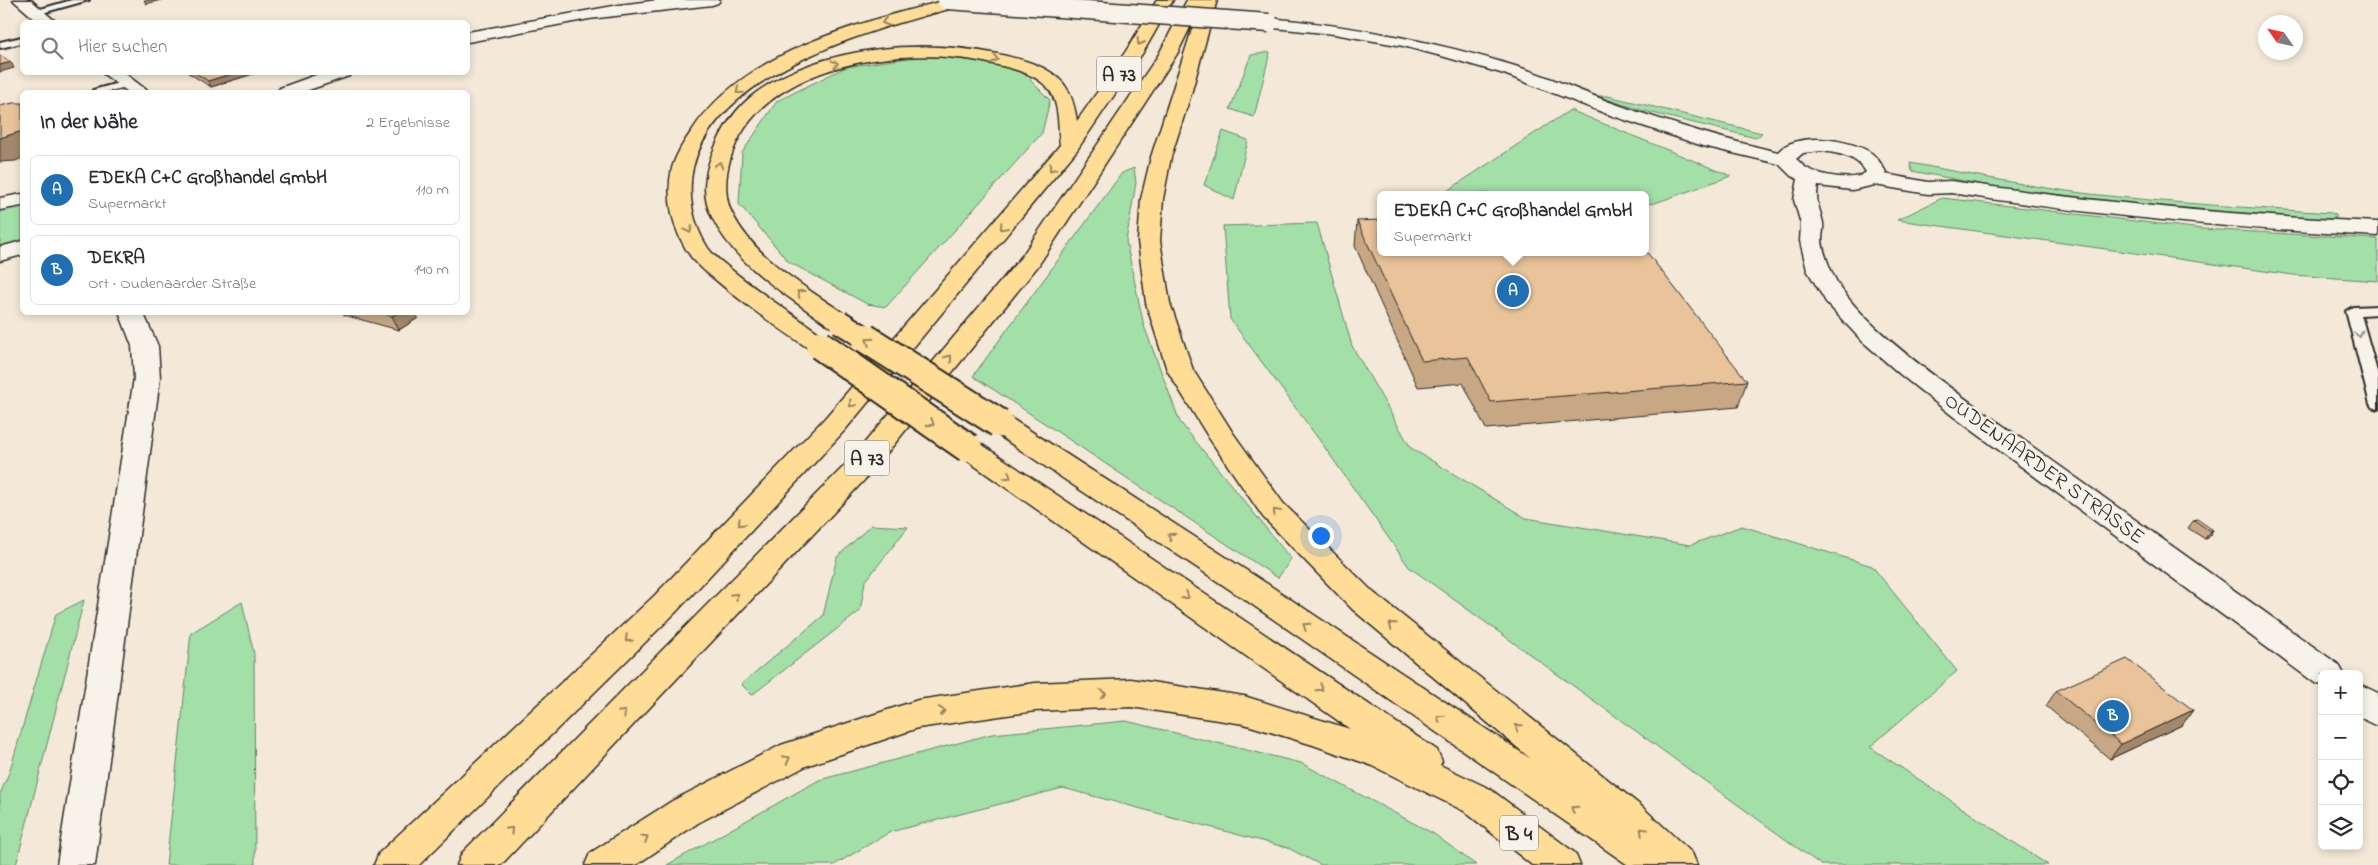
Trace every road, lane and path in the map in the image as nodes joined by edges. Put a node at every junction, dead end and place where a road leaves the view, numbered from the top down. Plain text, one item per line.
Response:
1 (21, 0) edge
2 (84, 0) edge
3 (712, 0) edge
4 (947, 0) edge
5 (966, 0) edge
6 (1165, 0) edge
7 (1194, 0) edge
8 (1209, 0) edge
9 (41, 17) edge
10 (470, 37) edge
11 (20, 40) edge
12 (0, 45) edge
13 (114, 75) edge
14 (335, 75) edge
15 (133, 88) edge
16 (115, 90) edge
17 (293, 90) edge
18 (1070, 146) junction
19 (1789, 154) junction
20 (1874, 172) junction
21 (1809, 177) junction
22 (20, 200) edge
23 (0, 204) edge
24 (1826, 204) junction
25 (2378, 229) edge
26 (20, 249) edge
27 (0, 254) edge
28 (2378, 310) edge
29 (132, 315) edge
30 (2378, 404) edge
31 (2321, 670) edge
32 (1477, 800) junction
33 (76, 865) edge
34 (393, 865) edge
35 (476, 865) edge
36 (604, 865) edge
37 (1561, 865) edge
38 (1659, 865) edge
39 (1678, 865) edge

1 - 9 street
2 - 9 lane
3 - 10 street
4 - 19 street, bridge
5 -> 32 highway, bridge
6 -> 18 highway, A 73
35 -> 7 highway, A 73
39 -> 8 highway
11 - 12 lane
13 - 15 street
14 - 17 street
15 - 16 lane
18 -> 34 highway, A 73
38 -> 18 highway, bridge
19 - 20 street
19 - 21 street
20 - 24 street
20 - 25 street
21 - 24 street
21 - 24 street, OUDENAARDER STRASSE
22 - 23 street
24 - 31 street, OUDENAARDER STRASSE
26 - 27 street
28 -> 30 lane
29 - 33 street
36 -> 32 highway
32 - 37 highway, B 4

